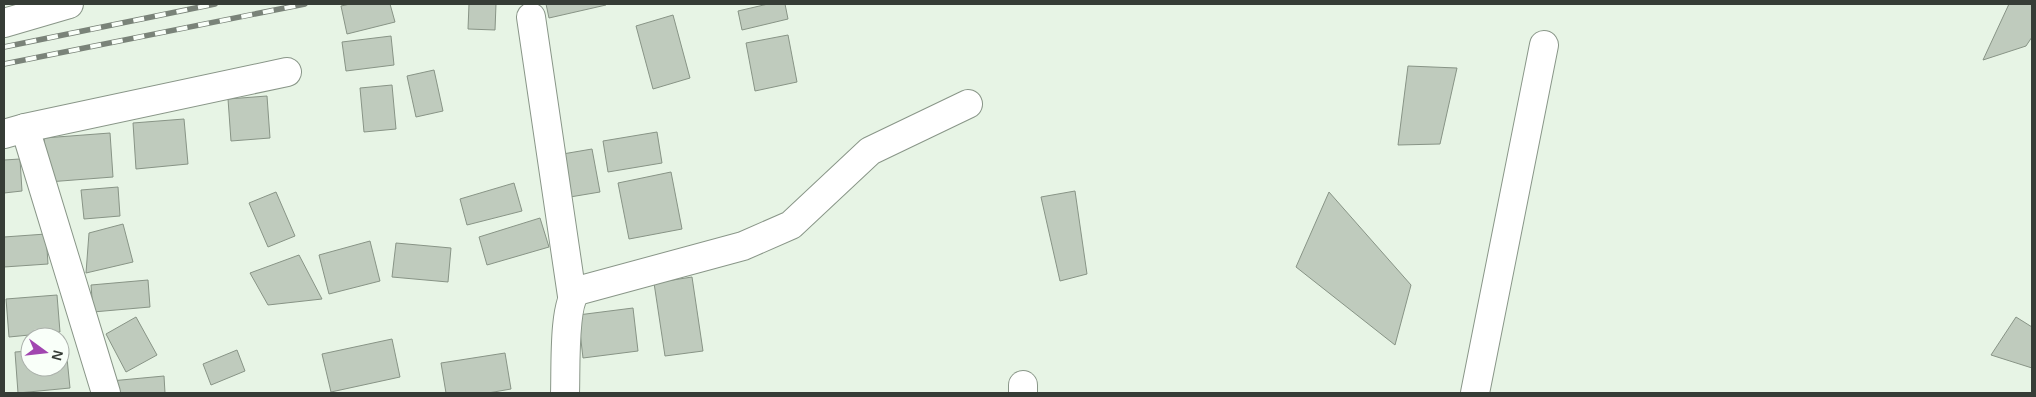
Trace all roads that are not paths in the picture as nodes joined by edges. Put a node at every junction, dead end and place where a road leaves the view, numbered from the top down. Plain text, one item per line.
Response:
1 (69, 4) edge
2 (531, 17) dead end
3 (4, 23) edge
4 (1544, 45) dead end
5 (287, 72) dead end
6 (968, 104) dead end
7 (14, 131) edge
8 (572, 296) junction
9 (106, 393) edge
10 (565, 393) edge
11 (1475, 393) edge

1 - 3 street
2 - 8 street
4 - 11 street
5 - 7 street
6 - 8 street
7 - 9 street
8 - 10 street

